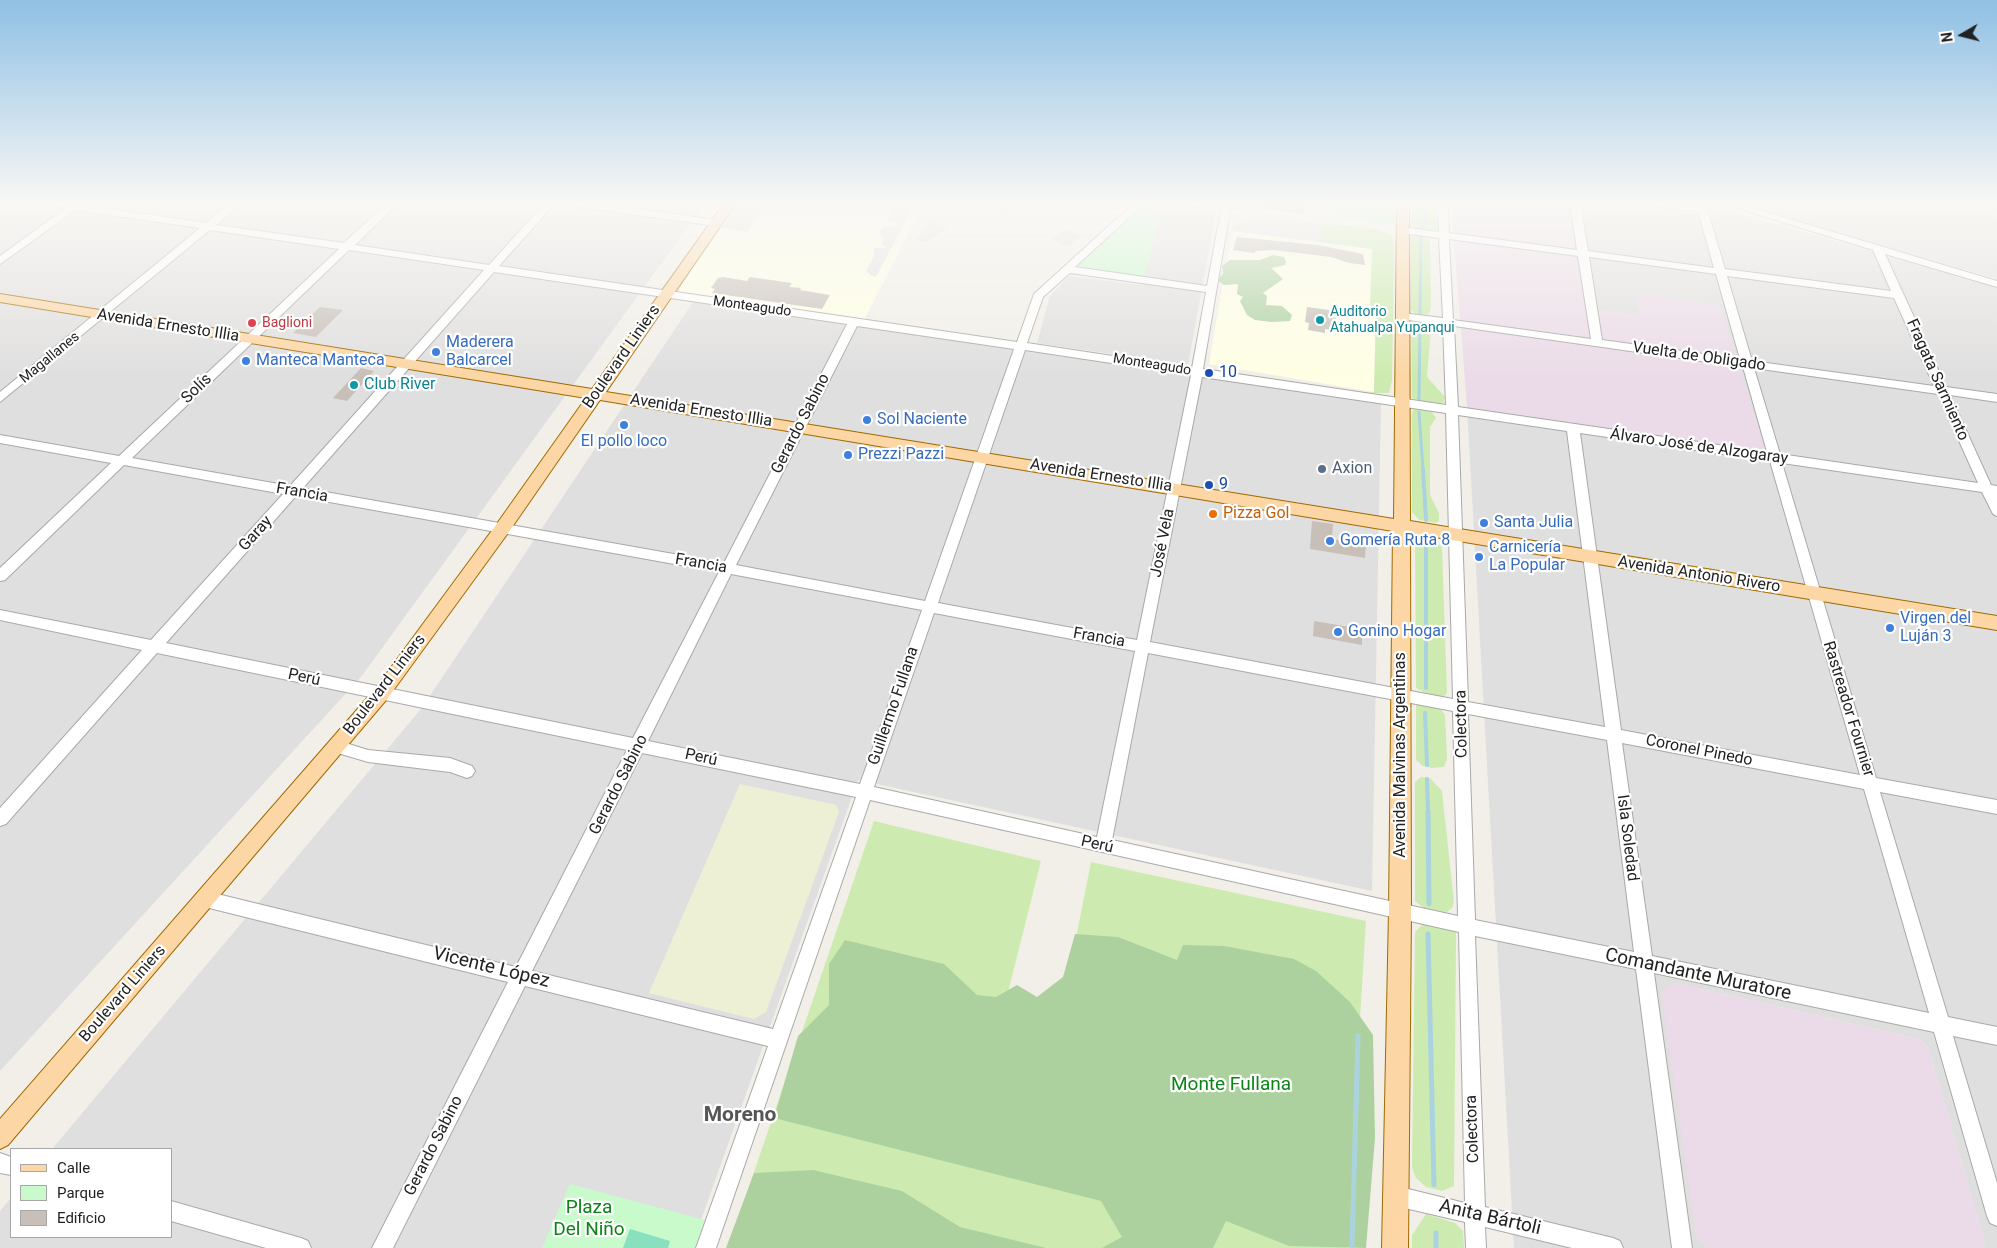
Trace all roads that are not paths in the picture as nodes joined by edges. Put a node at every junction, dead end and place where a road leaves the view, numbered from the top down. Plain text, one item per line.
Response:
1 (168, 260) edge
2 (334, 260) edge
3 (435, 260) edge
4 (500, 260) edge
5 (690, 260) edge
6 (1076, 260) edge
7 (1217, 260) edge
8 (1402, 260) edge
9 (1445, 260) edge
10 (1584, 260) edge
11 (1630, 260) edge
12 (1716, 260) edge
13 (1883, 260) edge
14 (1918, 260) edge
15 (492, 269) junction
16 (1066, 269) junction
17 (1720, 272) junction
18 (1997, 284) edge
19 (1212, 290) junction
20 (667, 294) junction
21 (1898, 294) junction
22 (0, 298) edge
23 (101, 316) junction
24 (1402, 316) junction
25 (853, 322) junction
26 (1447, 323) junction
27 (250, 339) junction
28 (1597, 344) junction
29 (1021, 346) junction
30 (407, 364) junction
31 (1747, 364) junction
32 (1197, 372) junction
33 (1942, 390) junction
34 (596, 394) junction
35 (0, 398) edge
36 (1997, 398) edge
37 (1402, 402) junction
38 (1452, 410) junction
39 (799, 427) junction
40 (1573, 428) junction
41 (0, 438) edge
42 (981, 456) junction
43 (1775, 458) junction
44 (121, 462) junction
45 (1174, 488) junction
46 (1992, 489) edge
47 (294, 492) junction
48 (1997, 512) edge
49 (1402, 527) junction
50 (502, 529) junction
51 (1456, 536) junction
52 (1588, 557) junction
53 (729, 569) junction
54 (0, 576) edge
55 (1814, 594) junction
56 (929, 607) junction
57 (0, 615) edge
58 (1997, 623) edge
59 (1143, 646) junction
60 (155, 647) junction
61 (381, 694) junction
62 (1401, 695) junction
63 (1462, 706) junction
64 (1614, 735) junction
65 (640, 745) junction
66 (336, 746) junction
67 (467, 771) dead end
68 (1870, 784) junction
69 (864, 792) junction
70 (1997, 807) edge
71 (0, 820) edge
72 (1103, 846) junction
73 (205, 899) junction
74 (1400, 912) junction
75 (1467, 926) junction
76 (1643, 964) junction
77 (521, 975) junction
78 (1941, 1024) junction
79 (1997, 1036) edge
80 (777, 1039) junction
81 (0, 1137) edge
82 (1396, 1196) junction
83 (172, 1211) edge
84 (1475, 1214) junction
85 (1997, 1216) edge
86 (301, 1248) edge
87 (382, 1248) edge
88 (706, 1248) edge
89 (1395, 1248) edge
90 (1476, 1248) edge
91 (1613, 1248) edge
92 (1682, 1248) edge

1 - 23 street, Magallanes
2 - 27 street, Solís
3 - 15 street, Monteagudo
4 - 15 street, Garay
5 - 20 main road, Boulevard Liniers
6 - 16 street, Guillermo Fullana
7 - 19 street, José Vela
8 - 24 main road, Avenida Malvinas Argentinas
9 - 26 street, Colectora
10 - 28 street
11 - 17 street
12 - 17 street, Rastreador Fournier
13 - 21 street, Fragata Sarmiento
14 - 18 street
15 - 20 street, Monteagudo
15 - 30 street, Garay
16 - 19 street
16 - 29 street, Guillermo Fullana
17 - 21 street
17 - 31 street, Rastreador Fournier
19 - 32 street, José Vela
20 - 25 street, Monteagudo
20 - 34 main road, Boulevard Liniers
21 - 33 street, Fragata Sarmiento
22 - 23 main road, Avenida Ernesto Illia
23 - 27 main road, Avenida Ernesto Illia
23 - 35 street, Magallanes
24 - 26 street, Vuelta de Obligado
24 - 37 main road, Avenida Malvinas Argentinas
25 - 29 street, Monteagudo
25 - 39 street, Gerardo Sabino
26 - 28 street, Vuelta de Obligado
26 - 38 street, Colectora
27 - 30 main road, Avenida Ernesto Illia
27 - 44 street, Solís
28 - 31 street, Vuelta de Obligado
29 - 32 street, Monteagudo
29 - 42 street, Guillermo Fullana
30 - 34 main road, Avenida Ernesto Illia
30 - 47 street, Garay
31 - 33 street, Vuelta de Obligado
31 - 43 street, Rastreador Fournier
32 - 37 street, Monteagudo
32 - 45 street, José Vela
33 - 36 street, Vuelta de Obligado
33 - 46 street, Fragata Sarmiento
34 - 39 main road, Avenida Ernesto Illia
34 - 50 main road, Boulevard Liniers
37 - 38 street, Álvaro José de Alzogaray
37 - 49 main road, Avenida Malvinas Argentinas
38 - 40 street, Álvaro José de Alzogaray
38 - 51 street, Colectora
39 - 42 main road, Avenida Ernesto Illia
39 - 53 street, Gerardo Sabino
40 - 43 street, Álvaro José de Alzogaray
40 - 52 street, Isla Soledad
41 - 44 street, Francia
42 - 45 main road, Avenida Ernesto Illia
42 - 56 street, Guillermo Fullana
43 - 46 street, Álvaro José de Alzogaray
43 - 55 street, Rastreador Fournier
44 - 47 street, Francia
44 - 54 street, Solís
45 - 49 main road, Avenida Ernesto Illia
45 - 59 street, José Vela
46 - 48 street, Fragata Sarmiento
47 - 50 street, Francia
47 - 60 street, Garay
49 - 51 main road, Avenida Antonio Rivero
49 - 62 main road, Avenida Malvinas Argentinas
50 - 53 street, Francia
50 - 61 main road, Boulevard Liniers
51 - 52 main road, Avenida Antonio Rivero
51 - 63 street, Colectora
52 - 55 main road, Avenida Antonio Rivero
52 - 64 street, Isla Soledad
53 - 56 street, Francia
53 - 65 street, Gerardo Sabino
55 - 58 main road, Avenida Antonio Rivero
55 - 68 street, Rastreador Fournier
56 - 59 street, Francia
56 - 69 street, Guillermo Fullana
57 - 60 street, Perú
59 - 62 street, Francia
59 - 72 street, José Vela
60 - 61 street, Perú
60 - 71 street, Garay
61 - 65 street, Perú
61 - 66 main road, Boulevard Liniers
62 - 63 street, Coronel Pinedo
62 - 74 main road, Avenida Malvinas Argentinas
63 - 64 street, Coronel Pinedo
63 - 75 street, Colectora
64 - 68 street, Coronel Pinedo
64 - 76 street, Isla Soledad
65 - 69 street, Perú
65 - 77 street, Gerardo Sabino
66 - 67 street
66 - 73 main road, Boulevard Liniers
68 - 70 street, Coronel Pinedo
68 - 78 street, Rastreador Fournier
69 - 72 street, Perú
69 - 80 street, Guillermo Fullana
72 - 74 street, Perú
73 - 77 street, Vicente López
73 - 81 main road, Boulevard Liniers
74 - 75 street, Comandante Muratore
74 - 82 main road, Avenida Malvinas Argentinas
75 - 76 street, Comandante Muratore
75 - 84 street, Colectora
76 - 78 street, Comandante Muratore
76 - 92 street, Isla Soledad
77 - 80 street, Vicente López
77 - 87 street, Gerardo Sabino
78 - 79 street, Comandante Muratore
78 - 85 street, Rastreador Fournier
80 - 88 street, Guillermo Fullana
82 - 84 street, Anita Bártoli
82 - 89 main road, Avenida Malvinas Argentinas
83 - 86 street
84 - 90 street, Colectora
84 - 91 street, Anita Bártoli

